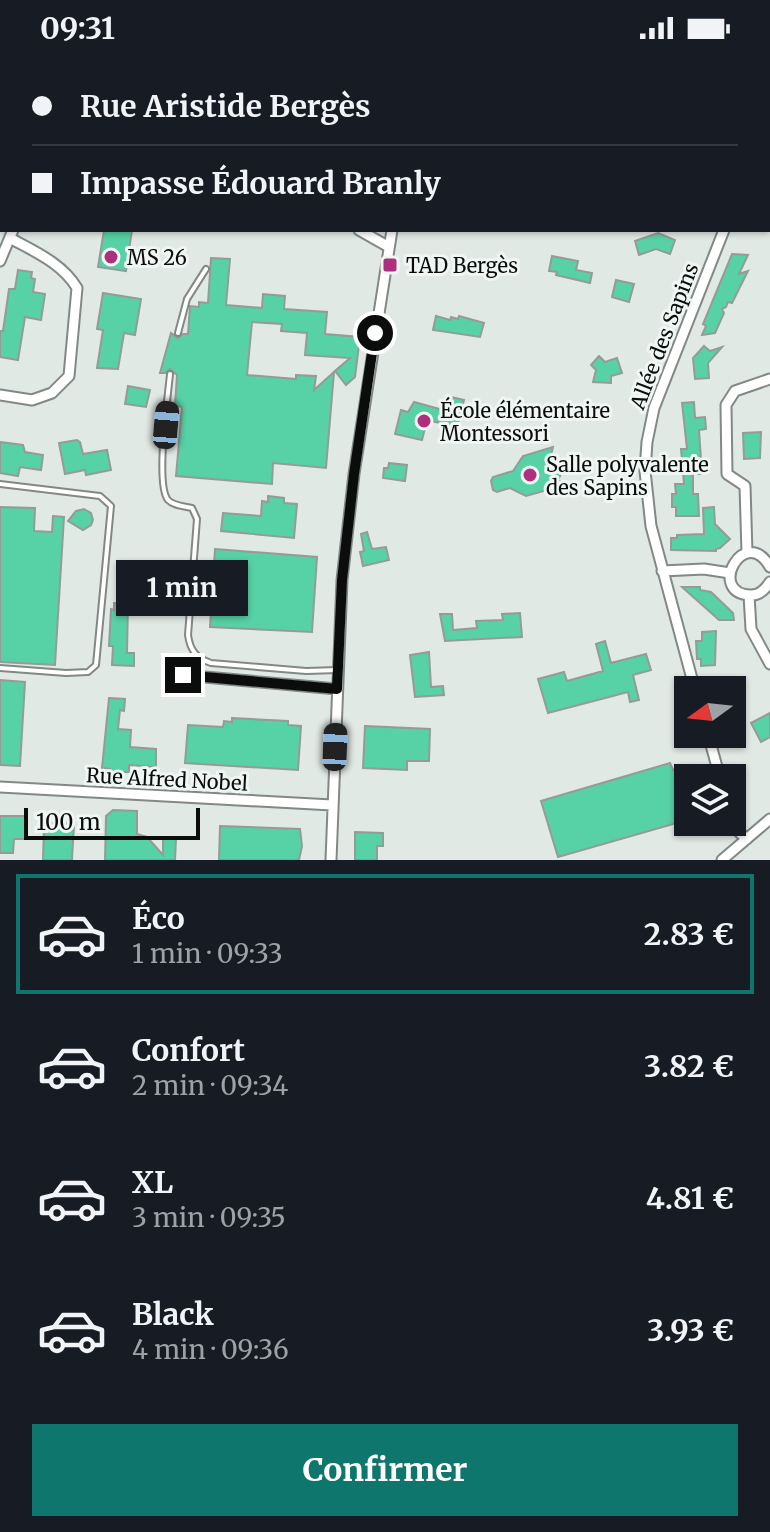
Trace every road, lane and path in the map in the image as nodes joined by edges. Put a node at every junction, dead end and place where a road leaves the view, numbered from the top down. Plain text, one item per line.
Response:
1 (363, 232) edge
2 (392, 232) edge
3 (723, 232) edge
4 (11, 234) edge
5 (389, 247) junction
6 (0, 261) edge
7 (206, 269) dead end
8 (178, 333) dead end
9 (170, 374) dead end
10 (770, 379) edge
11 (0, 395) edge
12 (0, 484) edge
13 (747, 553) junction
14 (770, 567) edge
15 (662, 571) junction
16 (730, 573) junction
17 (770, 582) edge
18 (749, 595) junction
19 (770, 664) edge
20 (0, 668) edge
21 (338, 670) junction
22 (183, 675) dead end
23 (691, 676) edge
24 (337, 689) junction
25 (0, 787) edge
26 (332, 805) junction
27 (770, 819) edge
28 (744, 836) edge
29 (747, 839) junction
30 (331, 860) edge
31 (722, 860) edge

1 - 5 street
2 - 5 street
3 - 15 street, Allée des Sapins
4 - 6 street
4 - 11 street
5 - 21 street
7 - 8 lane
9 - 21 lane
10 - 13 street
12 - 20 lane
13 - 14 street
13 - 16 street
15 - 16 street
15 - 23 street, Allée des Sapins
16 - 18 street
17 - 18 street
18 - 19 street
21 - 24 street
22 - 24 street
24 - 26 street
25 - 26 street, Rue Alfred Nobel
26 - 30 street
27 - 29 street
28 - 29 street
29 - 31 street

